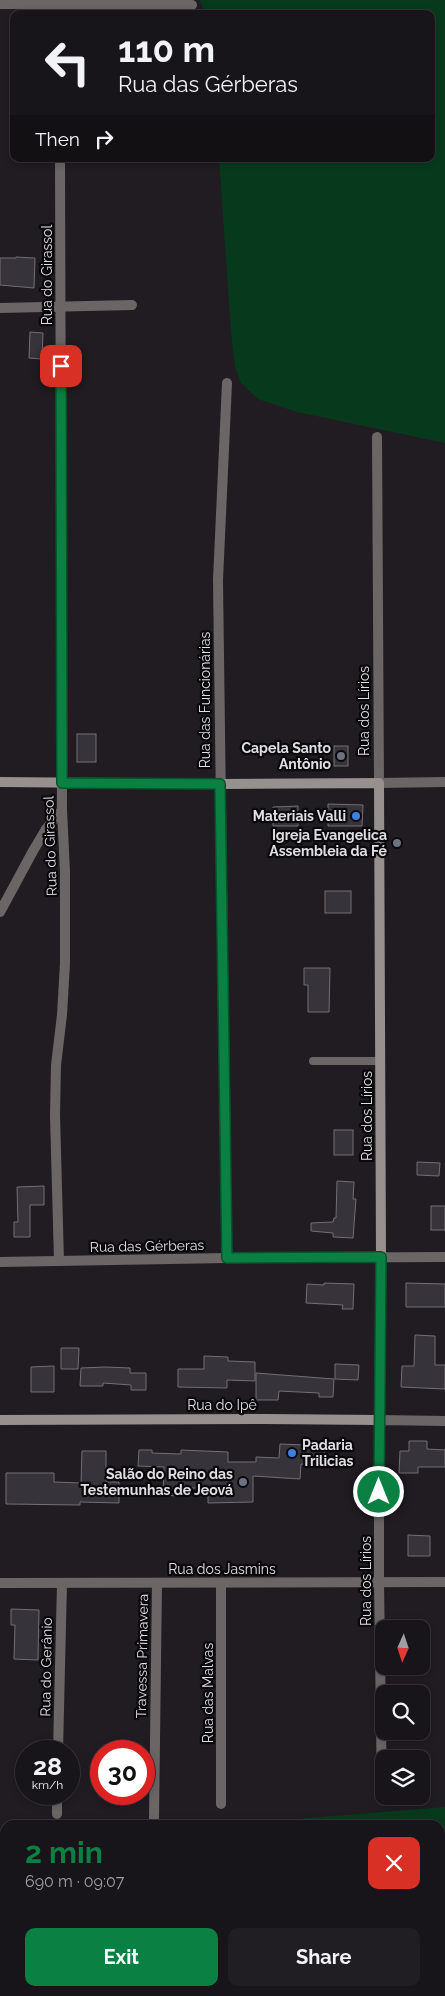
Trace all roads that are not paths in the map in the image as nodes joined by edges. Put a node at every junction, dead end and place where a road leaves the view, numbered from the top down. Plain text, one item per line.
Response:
1 (0, 4) edge
2 (192, 5) dead end
3 (59, 6) edge
4 (60, 162) edge
5 (132, 305) dead end
6 (60, 306) junction
7 (0, 308) edge
8 (227, 383) dead end
9 (377, 436) dead end
10 (0, 782) edge
11 (445, 782) edge
12 (62, 783) junction
13 (379, 783) junction
14 (220, 784) junction
15 (62, 810) junction
16 (0, 912) edge
17 (313, 1061) dead end
18 (380, 1062) junction
19 (381, 1257) junction
20 (445, 1257) edge
21 (227, 1258) junction
22 (60, 1261) junction
23 (0, 1262) edge
24 (0, 1420) edge
25 (379, 1420) junction
26 (445, 1420) edge
27 (379, 1582) junction
28 (445, 1582) edge
29 (0, 1583) edge
30 (62, 1583) junction
31 (157, 1583) junction
32 (221, 1583) junction
33 (58, 1740) edge
34 (381, 1750) edge
35 (221, 1804) dead end
36 (57, 1805) edge
37 (57, 1814) dead end
38 (154, 1820) dead end

1 - 3 street
2 - 3 street
4 - 6 street, Rua do Girassol
5 - 6 street
6 - 7 street
6 - 12 street, Rua do Girassol
8 - 14 street, Rua das Funcionárias
9 - 13 street, Rua dos Lírios
10 - 12 street
11 - 13 street
12 - 14 street
12 - 15 street, Rua do Girassol
13 - 14 street
13 - 18 street, Rua dos Lírios
14 - 21 street, Rua das Funcionárias
15 - 16 street
15 - 22 street, Rua do Girassol
17 - 18 lane
18 - 19 street, Rua dos Lírios
19 - 20 street, Rua das Gérberas
19 - 21 street, Rua das Gérberas
19 - 25 street, Rua dos Lírios
21 - 22 street, Rua das Gérberas
22 - 23 street, Rua das Gérberas
24 - 25 street, Rua do Ipê
25 - 26 street, Rua do Ipê
25 - 27 street, Rua dos Lírios
27 - 28 street, Rua dos Jasmins
27 - 32 street, Rua dos Jasmins
27 - 34 street, Rua dos Lírios
29 - 30 street, Rua dos Jasmins
30 - 31 street, Rua dos Jasmins
30 - 33 street, Rua do Gerânio
31 - 32 street, Rua dos Jasmins
31 - 38 street, Travessa Primavera
32 - 35 street, Rua das Malvas
36 - 37 street

